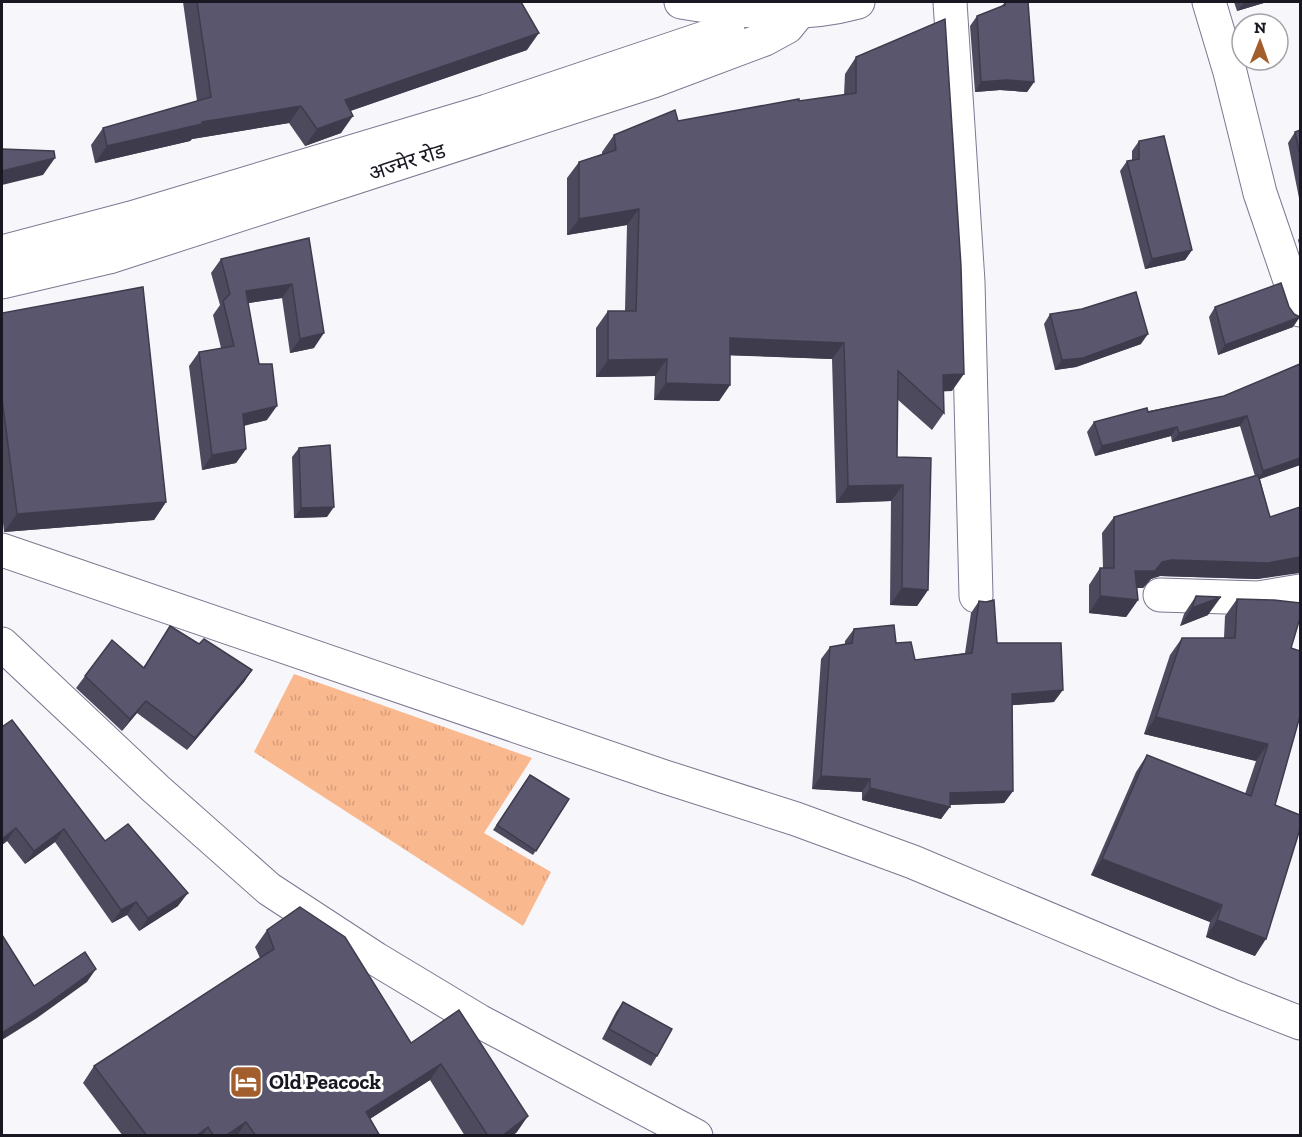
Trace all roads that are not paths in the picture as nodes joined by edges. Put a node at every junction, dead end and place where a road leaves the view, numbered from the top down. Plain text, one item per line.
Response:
1 (681, 2) edge
2 (852, 2) edge
3 (950, 2) edge
4 (1209, 2) edge
5 (753, 7) edge
6 (800, 7) edge
7 (6, 266) edge
8 (1300, 310) edge
9 (2, 550) edge
10 (1300, 591) edge
11 (1160, 595) dead end
12 (976, 596) dead end
13 (2, 644) edge
14 (1300, 1023) edge
15 (696, 1136) edge

1 - 5 main road
2 - 6 main road
3 - 12 main road
4 - 8 main road
5 - 6 main road
5 - 7 main road, अज्मेर रोड
6 - 7 main road, अज्मेर रोड
9 - 14 main road
10 - 11 main road
13 - 15 main road

